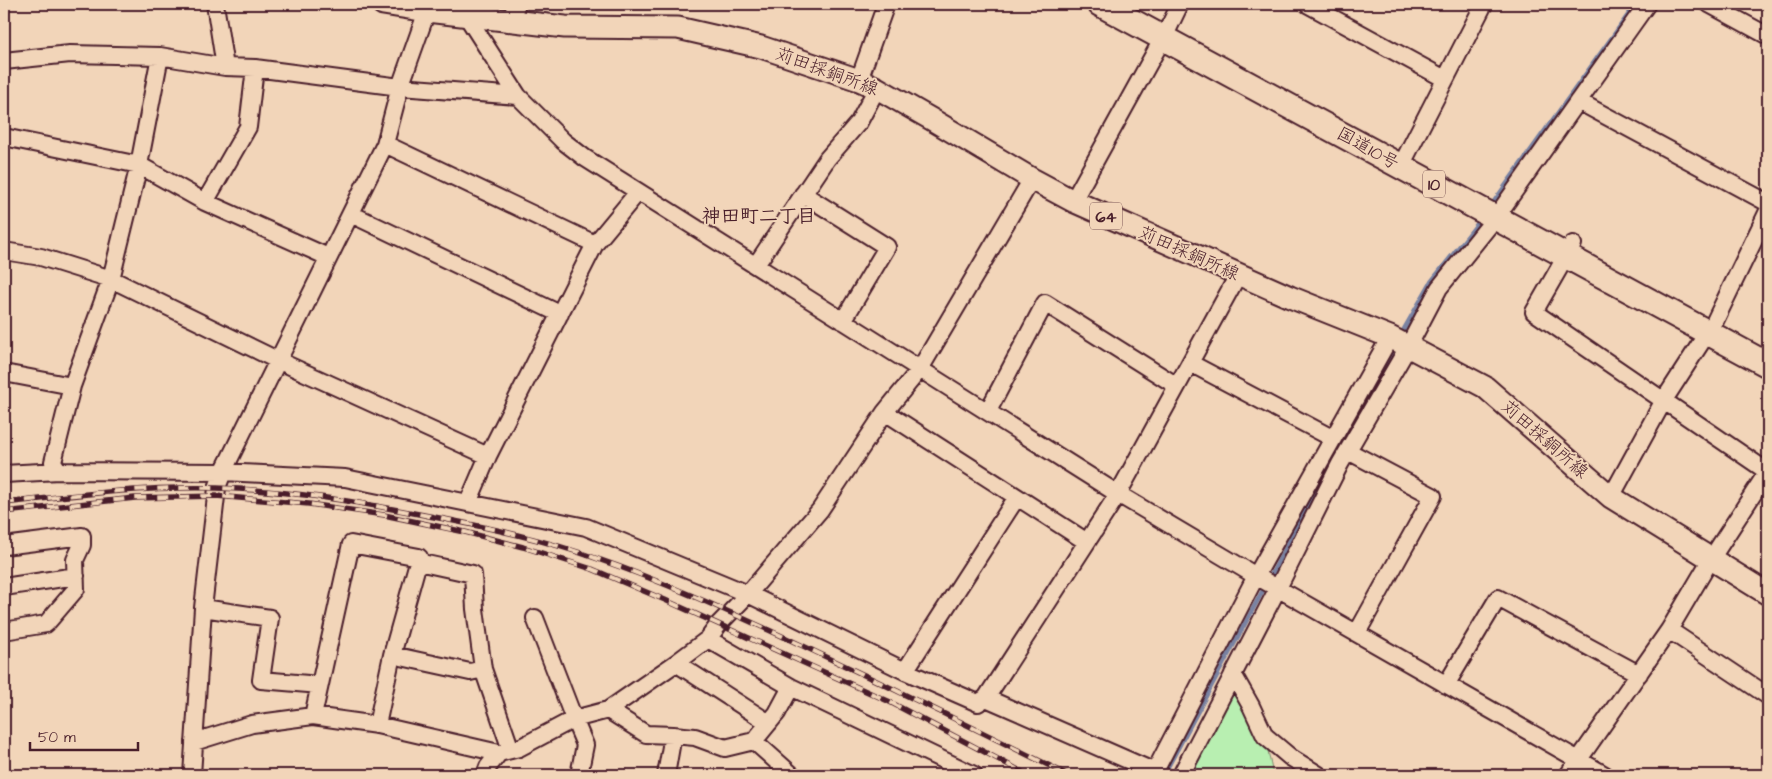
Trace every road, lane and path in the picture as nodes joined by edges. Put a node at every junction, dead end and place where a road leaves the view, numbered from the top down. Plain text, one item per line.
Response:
1 (215, 4) edge
2 (383, 4) edge
3 (886, 4) edge
4 (1100, 4) edge
5 (1127, 4) edge
6 (1180, 4) edge
7 (1307, 4) edge
8 (1484, 4) edge
9 (1647, 4) edge
10 (1709, 4) edge
11 (461, 9) edge
12 (427, 11) junction
13 (513, 12) edge
14 (1166, 33) junction
15 (1768, 36) edge
16 (160, 56) junction
17 (4, 61) edge
18 (225, 67) junction
19 (255, 68) junction
20 (1445, 79) junction
21 (868, 84) junction
22 (400, 87) junction
23 (518, 96) junction
24 (1578, 101) junction
25 (4, 137) edge
26 (385, 144) junction
27 (1406, 156) junction
28 (139, 165) junction
29 (1032, 179) junction
30 (638, 192) junction
31 (803, 194) junction
32 (1073, 201) junction
33 (204, 202) junction
34 (1768, 203) edge
35 (1500, 211) junction
36 (1768, 211) edge
37 (351, 214) junction
38 (595, 244) junction
39 (1570, 250) junction
40 (4, 251) edge
41 (328, 257) junction
42 (756, 265) junction
43 (1238, 275) junction
44 (111, 279) junction
45 (560, 314) junction
46 (843, 321) junction
47 (1711, 327) junction
48 (1399, 342) junction
49 (1768, 350) edge
50 (277, 360) junction
51 (1190, 363) junction
52 (1768, 365) edge
53 (920, 370) junction
54 (4, 373) edge
55 (72, 386) junction
56 (1177, 386) junction
57 (1664, 400) junction
58 (988, 411) junction
59 (885, 412) junction
60 (1332, 438) junction
61 (1348, 451) junction
62 (488, 456) junction
63 (59, 471) junction
64 (1768, 471) edge
65 (223, 472) junction
66 (4, 474) edge
67 (1118, 494) junction
68 (1017, 497) junction
69 (1611, 497) junction
70 (468, 503) junction
71 (1087, 542) junction
72 (4, 546) edge
73 (1712, 559) junction
74 (418, 562) junction
75 (76, 576) junction
76 (1256, 576) junction
77 (4, 587) edge
78 (1278, 588) junction
79 (748, 594) junction
80 (1768, 594) edge
81 (204, 608) junction
82 (535, 618) dead end
83 (1669, 630) junction
84 (4, 631) edge
85 (1357, 633) junction
86 (708, 639) junction
87 (392, 656) junction
88 (676, 663) junction
89 (483, 669) junction
90 (905, 671) junction
91 (1233, 674) junction
92 (1639, 674) junction
93 (1446, 684) junction
94 (320, 685) junction
95 (791, 688) junction
96 (1768, 696) edge
97 (986, 698) junction
98 (608, 710) junction
99 (313, 716) junction
100 (574, 719) junction
101 (769, 723) junction
102 (378, 725) junction
103 (673, 734) junction
104 (754, 741) junction
105 (194, 742) junction
106 (505, 752) junction
107 (1578, 760) junction
108 (192, 775) edge
109 (486, 775) edge
110 (579, 775) edge
111 (666, 775) edge
112 (792, 775) edge
113 (974, 775) edge
114 (1155, 775) edge
115 (1181, 775) edge
116 (1319, 775) edge
117 (1568, 775) edge
118 (1604, 775) edge

1 - 18 street
2 - 12 main road, 苅田採銅所線 / 64
3 - 21 street
4 - 14 highway, 国道10号 / 10
5 - 14 highway, 国道10号 / 10
6 - 14 street
7 - 20 street
8 - 20 street
9 - 24 street
10 - 15 street
11 - 12 main road, 苅田採銅所線 / 64
11 - 13 main road, 苅田採銅所線 / 64
11 - 23 street
12 - 22 street
13 - 21 main road, 苅田採銅所線 / 64
14 - 27 highway, 国道10号 / 10
14 - 32 street
14 - 35 highway, 国道10号 / 10
16 - 17 street
16 - 18 street
16 - 28 street
18 - 19 street
19 - 22 street
19 - 33 street
20 - 27 street
21 - 29 main road, 苅田採銅所線 / 64
21 - 31 street
22 - 23 street
22 - 26 street
23 - 30 street
24 - 34 street
24 - 35 street
25 - 28 street
26 - 37 street
26 - 38 street
27 - 35 highway, 国道10号 / 10
28 - 33 street
28 - 44 street
29 - 32 main road, 苅田採銅所線 / 64
29 - 53 street
30 - 38 street
30 - 42 street
31 - 42 street
31 - 46 street
32 - 43 main road, 苅田採銅所線 / 64
33 - 41 street
35 - 39 highway, 国道10号 / 10
35 - 48 street
36 - 47 street
37 - 41 street
37 - 45 street
38 - 45 street
39 - 47 highway, 国道10号 / 10
39 - 57 street
40 - 44 street
41 - 50 street
42 - 46 street
43 - 48 main road, 苅田採銅所線 / 64
43 - 51 street
44 - 50 street
44 - 55 street
45 - 62 street
46 - 53 street
47 - 49 highway, 国道10号 / 10
47 - 52 highway, 国道10号 / 10
47 - 57 street
48 - 60 street
48 - 61 street
48 - 69 main road, 苅田採銅所線 / 64
50 - 62 street
50 - 65 street
51 - 56 street
51 - 60 street
53 - 58 street
53 - 59 street
54 - 55 street
55 - 63 street
56 - 58 street
56 - 67 street
57 - 64 street
57 - 69 street
58 - 67 street
59 - 68 street
59 - 79 street
60 - 76 street
61 - 78 street
61 - 85 street
62 - 70 street
63 - 65 street
63 - 66 street
64 - 73 street
65 - 70 street
65 - 81 street
67 - 71 street
67 - 76 street
68 - 71 street
68 - 90 street
69 - 73 main road, 苅田採銅所線 / 64
70 - 79 street
71 - 97 street
72 - 75 street
73 - 80 main road, 苅田採銅所線 / 64
73 - 83 street
74 - 87 street
74 - 89 street
74 - 94 street
75 - 77 street
75 - 84 street
76 - 78 street
76 - 114 street
78 - 85 street
78 - 91 street
79 - 86 street
79 - 90 street
81 - 94 street
81 - 105 street
82 - 100 street
83 - 92 street
83 - 96 street
85 - 93 street
86 - 88 street
86 - 95 street
87 - 89 street
87 - 102 street
88 - 98 street
88 - 101 street
89 - 106 street
90 - 97 street
91 - 115 street
91 - 116 street
92 - 93 street
92 - 107 street
93 - 107 street
94 - 99 street
95 - 101 street
95 - 113 street
97 - 114 street
98 - 100 street
98 - 103 street
99 - 102 street
99 - 105 street
100 - 106 street
100 - 110 street
101 - 104 street
102 - 106 street
103 - 104 street
103 - 111 street
104 - 112 street
105 - 108 street
106 - 109 street
107 - 117 street
107 - 118 street

